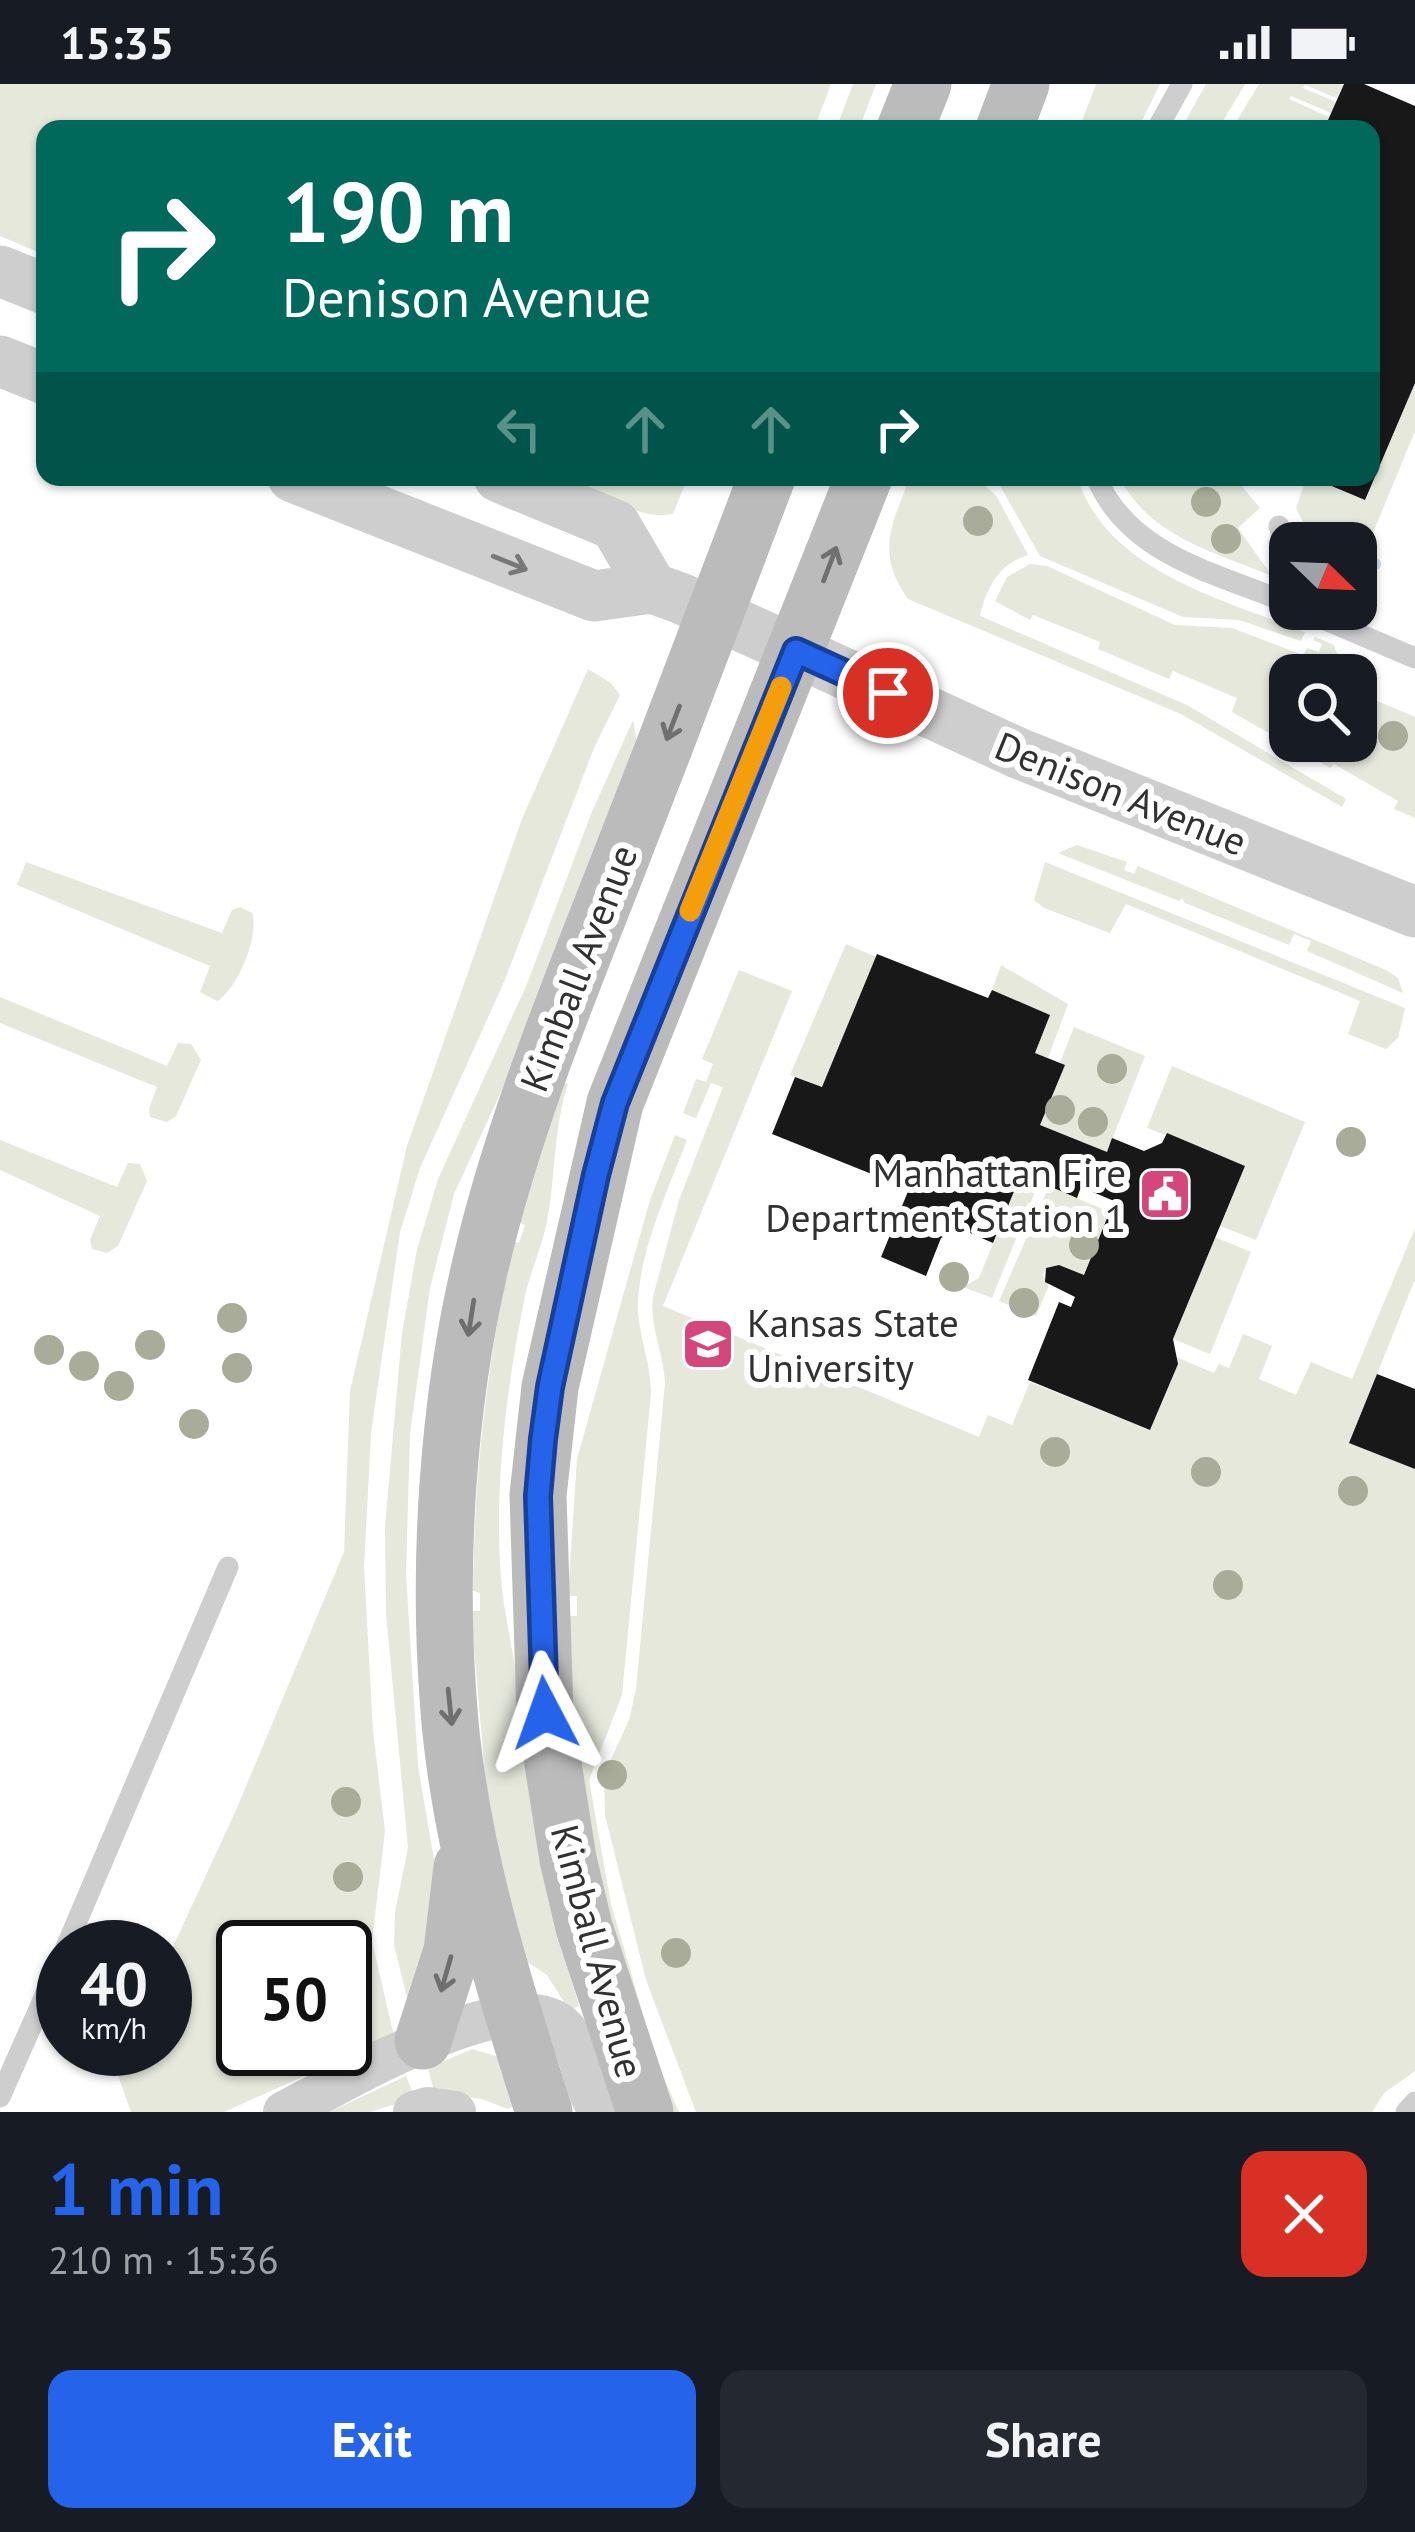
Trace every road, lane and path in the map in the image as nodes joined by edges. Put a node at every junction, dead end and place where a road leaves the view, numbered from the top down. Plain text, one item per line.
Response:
1 (923, 84) edge
2 (1021, 84) edge
3 (1182, 84) edge
4 (909, 120) edge
5 (1007, 120) edge
6 (1162, 120) edge
7 (0, 271) edge
8 (36, 286) edge
9 (0, 361) edge
10 (36, 375) edge
11 (316, 486) edge
12 (521, 486) edge
13 (764, 486) edge
14 (860, 486) edge
15 (1101, 486) edge
16 (652, 588) junction
17 (1269, 596) edge
18 (716, 614) junction
19 (1349, 630) edge
20 (796, 651) junction
21 (1415, 658) edge
22 (1415, 912) edge
23 (228, 1567) dead end
24 (464, 1820) junction
25 (78, 1920) edge
26 (513, 2013) junction
27 (36, 2016) edge
28 (423, 2042) junction
29 (0, 2097) edge
30 (1415, 2102) edge
31 (284, 2112) edge
32 (414, 2112) edge
33 (455, 2112) edge
34 (544, 2112) edge
35 (601, 2112) edge
36 (645, 2112) edge
37 (1406, 2112) edge

1 - 4 main road
2 - 5 main road
3 - 6 lane
7 - 8 street
9 - 10 street
11 -> 16 street, Denison Avenue
12 - 16 street
13 - 18 main road, Kimball Avenue
20 -> 14 main road, Kimball Avenue
15 - 17 lane
16 - 18 street, Denison Avenue
18 - 20 street, Denison Avenue
18 -> 24 main road, Kimball Avenue
19 - 21 lane
20 - 22 street, Denison Avenue
20 - 36 main road, Kimball Avenue
23 - 25 lane
24 - 26 main road, Kimball Avenue
24 -> 28 main road
26 - 28 street
26 - 34 main road, Kimball Avenue
26 - 35 street
27 - 29 lane
28 - 31 street
30 - 37 lane
32 - 33 street

